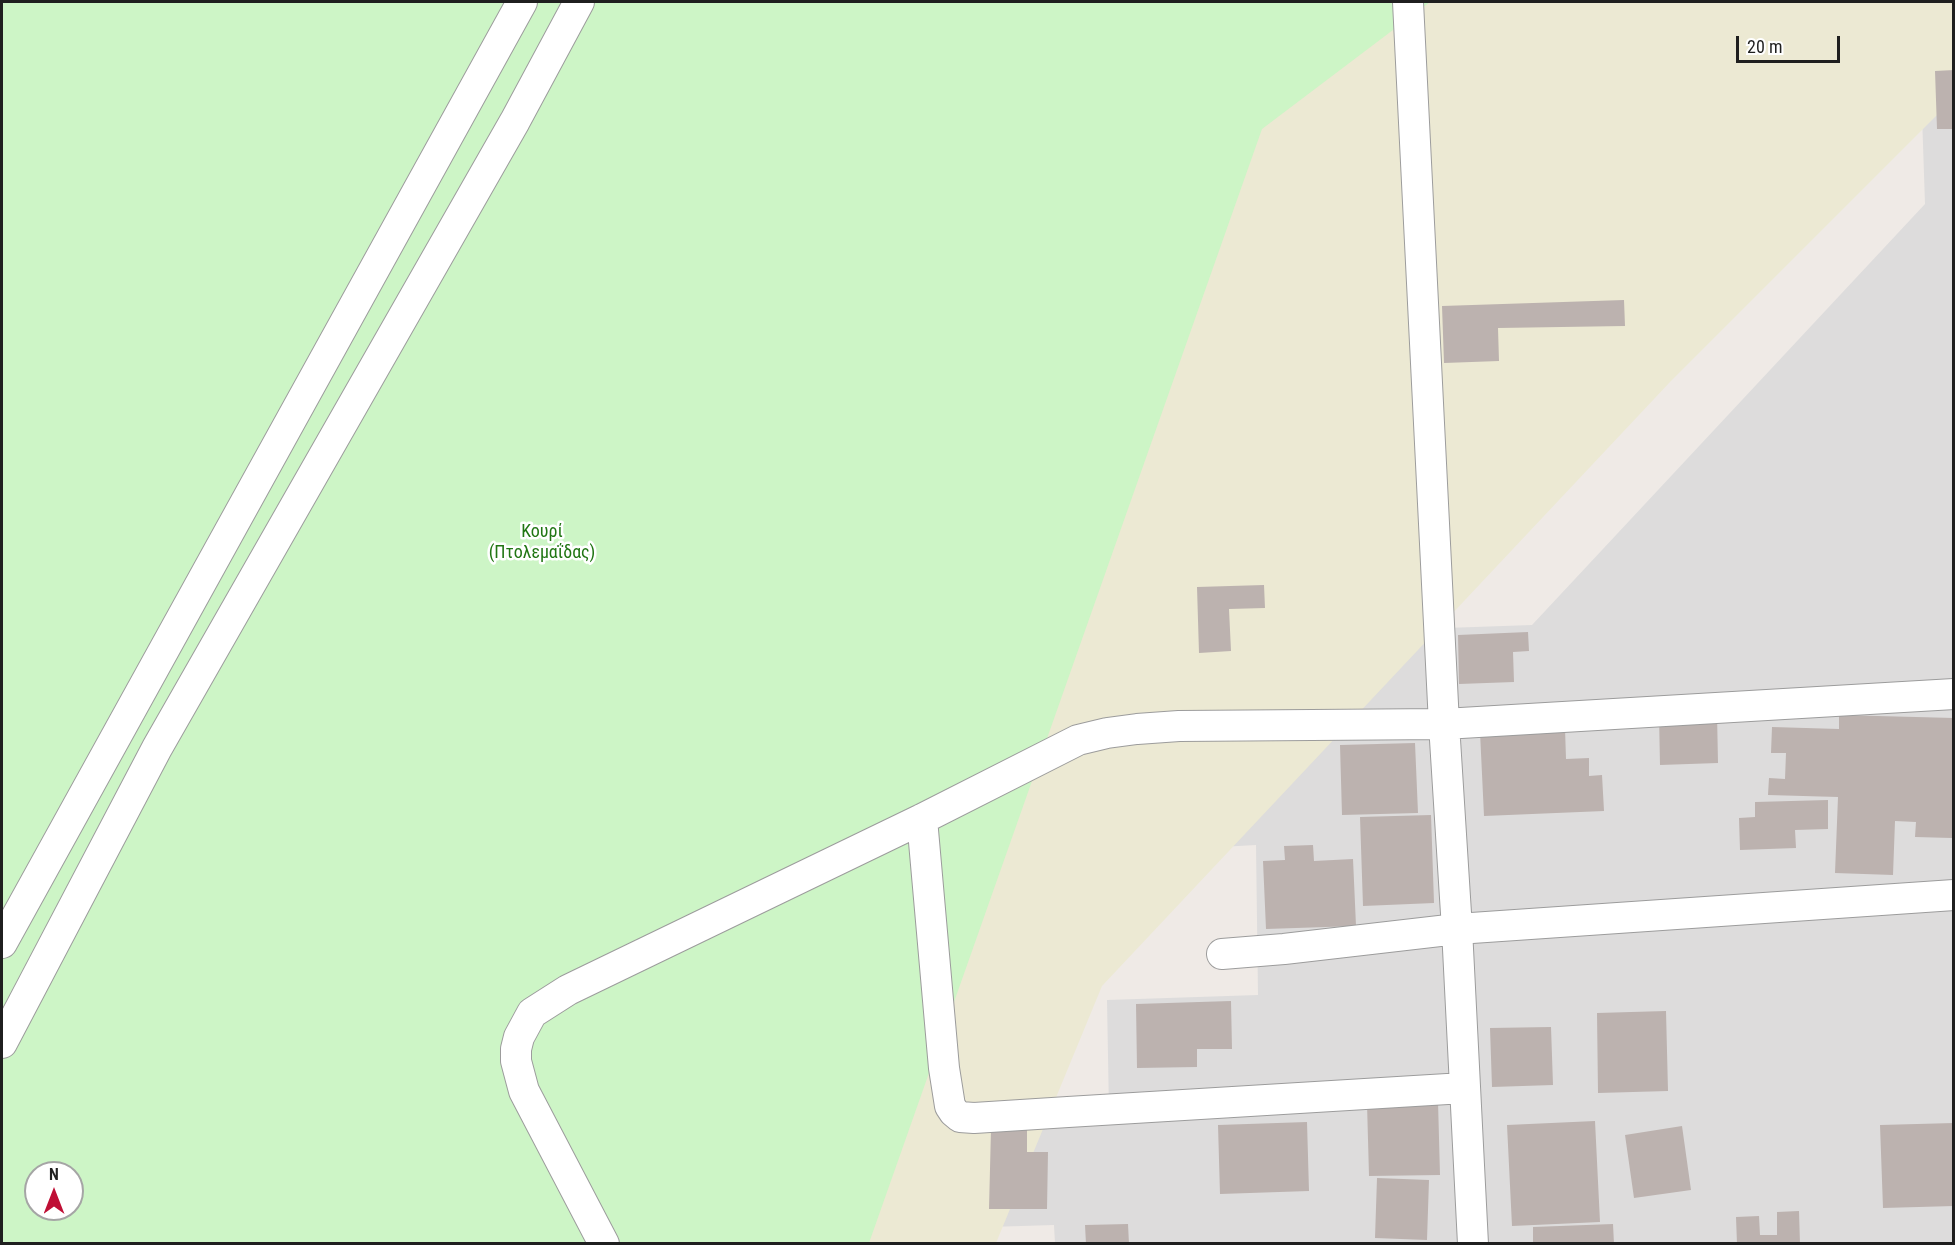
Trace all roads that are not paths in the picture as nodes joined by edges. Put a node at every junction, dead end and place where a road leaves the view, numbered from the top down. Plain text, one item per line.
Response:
1 (522, 2) edge
2 (579, 2) edge
3 (1408, 2) edge
4 (1953, 694) edge
5 (1444, 724) junction
6 (922, 819) junction
7 (1953, 895) edge
8 (1457, 929) junction
9 (2, 942) edge
10 (1222, 954) dead end
11 (2, 1044) edge
12 (1464, 1088) junction
13 (604, 1244) edge
14 (1473, 1244) edge

1 - 9 street
2 - 11 street
3 - 5 street
4 - 5 street
5 - 6 street
5 - 8 street
6 - 12 street
6 - 13 street
7 - 8 street
8 - 10 street
8 - 12 street
12 - 14 street

